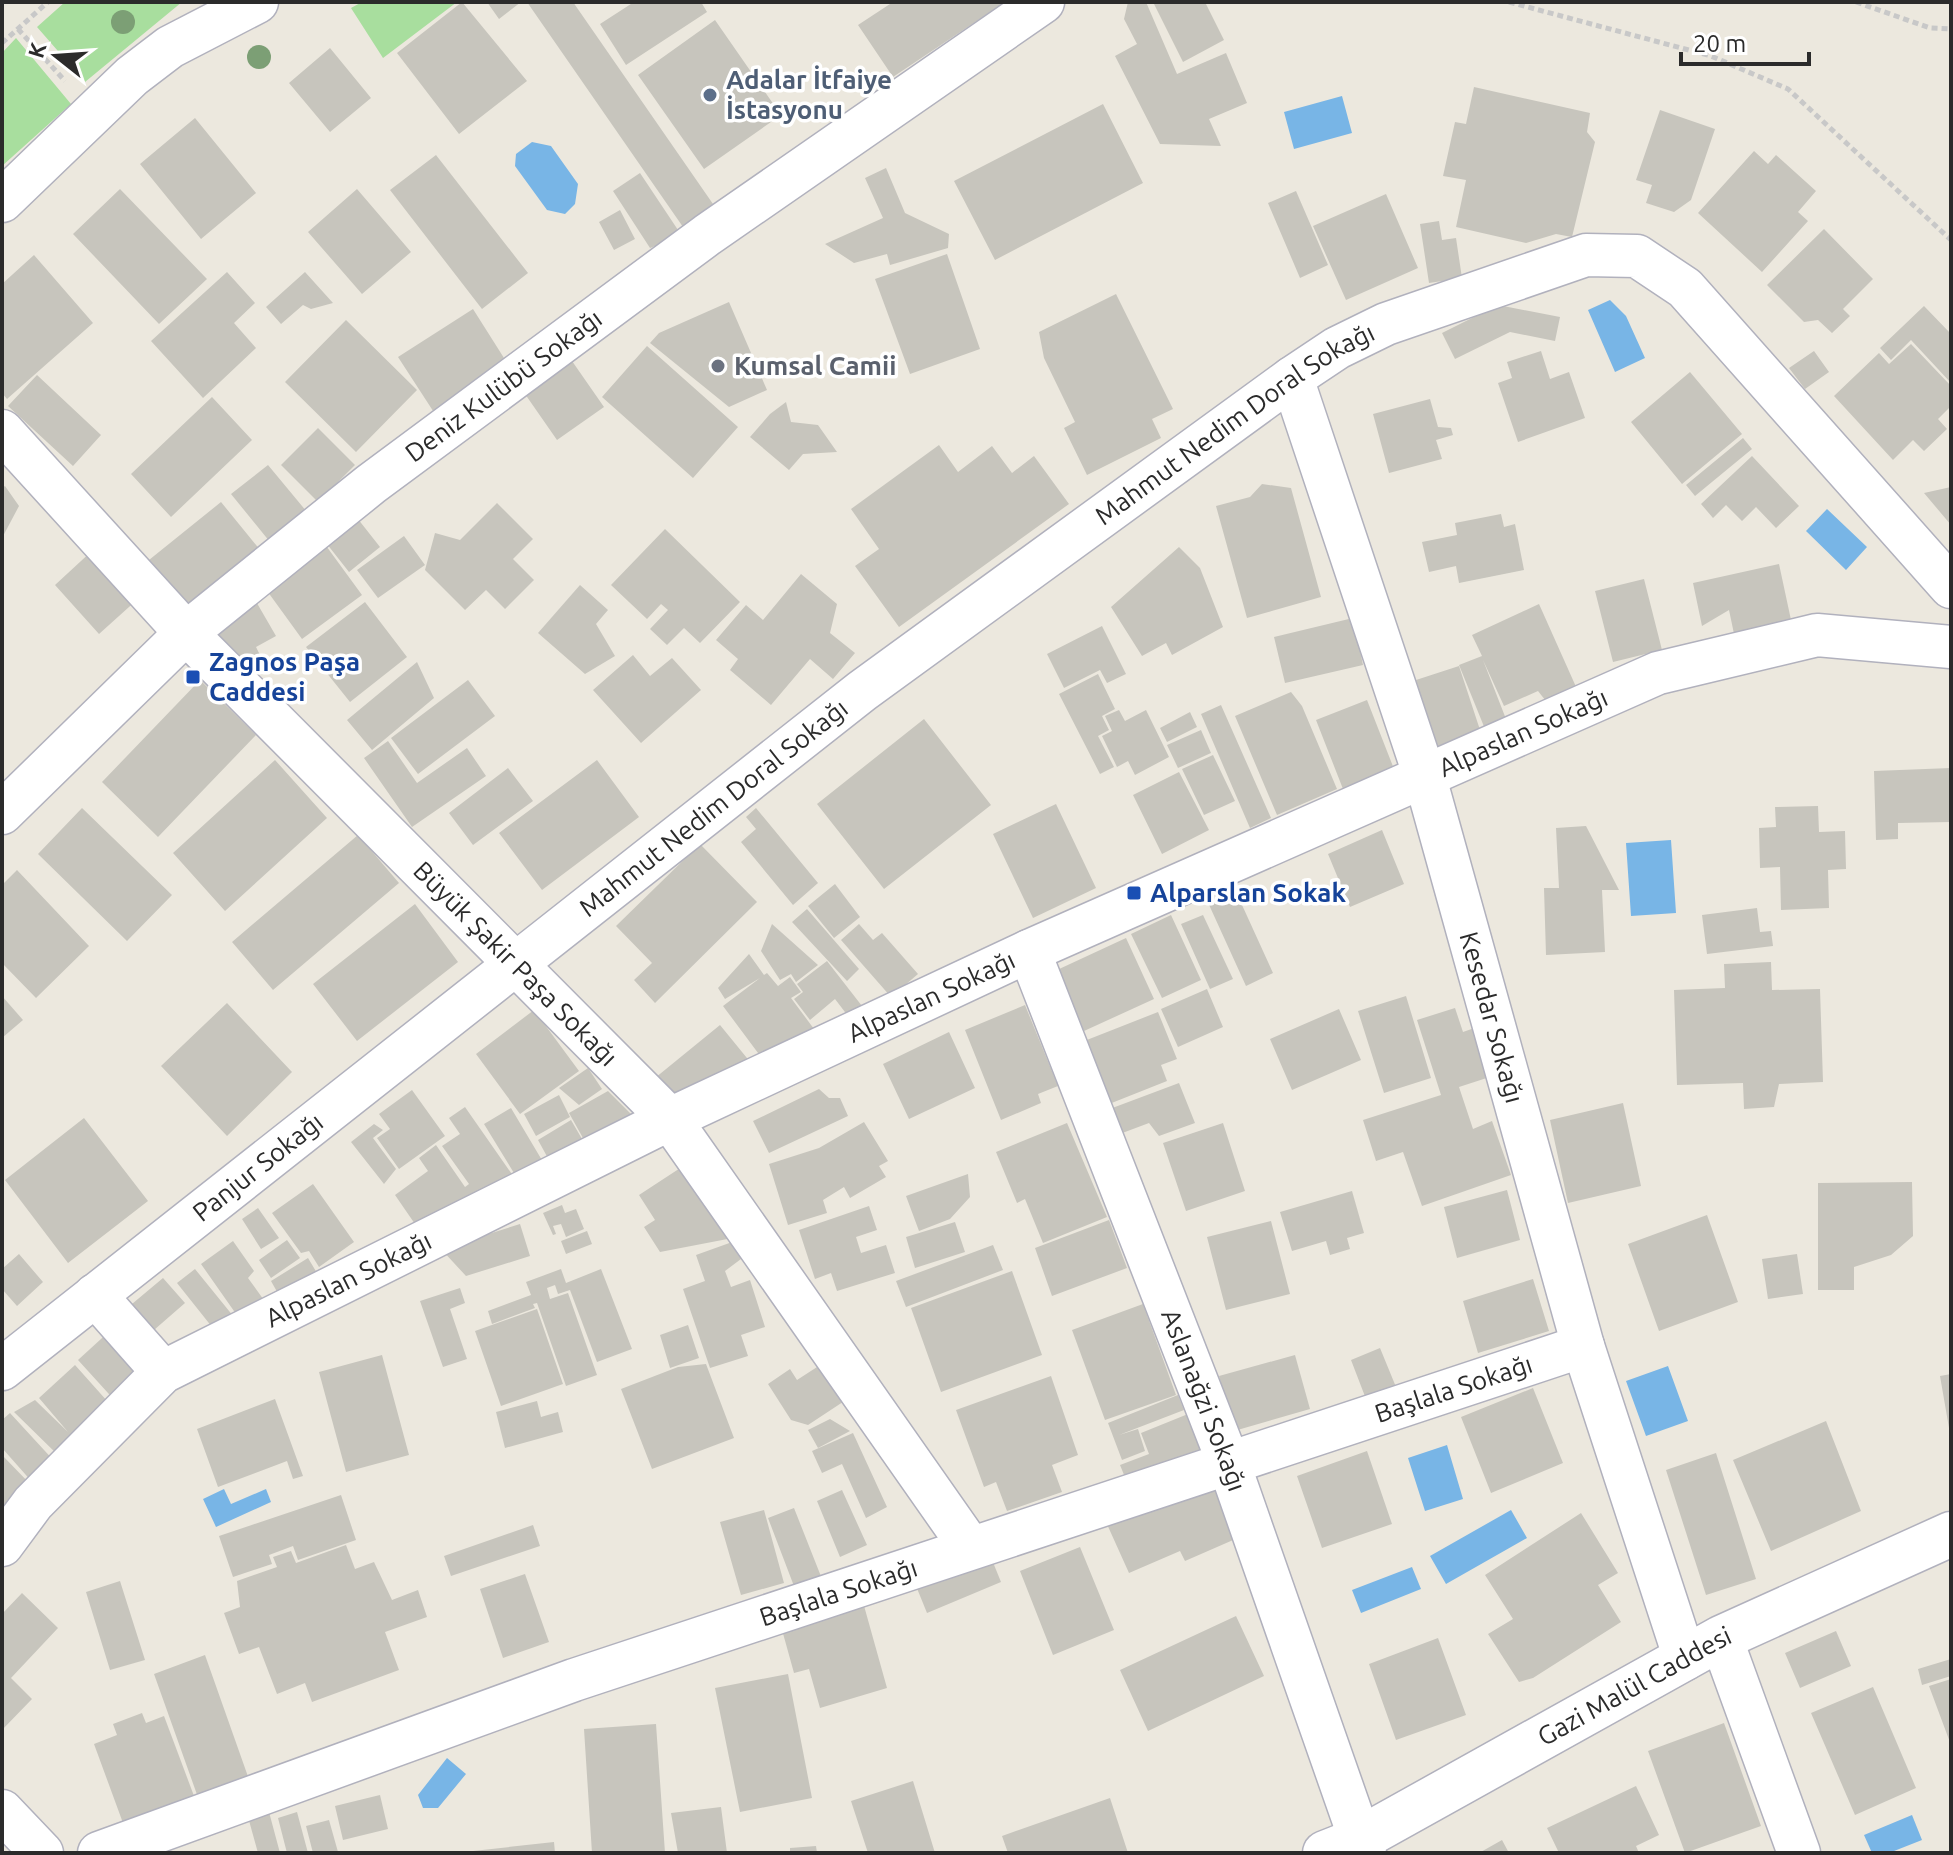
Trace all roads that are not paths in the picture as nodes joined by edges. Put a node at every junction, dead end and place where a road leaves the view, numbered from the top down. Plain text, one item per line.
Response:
1 (257, 2) edge
2 (1043, 2) edge
3 (2, 201) edge
4 (1292, 378) junction
5 (2, 431) edge
6 (1951, 587) edge
7 (186, 633) junction
8 (1951, 647) edge
9 (1424, 774) junction
10 (2, 813) edge
11 (1029, 951) junction
12 (513, 965) junction
13 (670, 1119) junction
14 (95, 1295) junction
15 (1583, 1346) junction
16 (2, 1369) edge
17 (163, 1372) junction
18 (1229, 1464) junction
19 (1951, 1534) edge
20 (2, 1545) edge
21 (970, 1547) junction
22 (1703, 1648) junction
23 (2, 1811) edge
24 (1349, 1849) edge
25 (42, 1853) edge
26 (99, 1853) edge
27 (1799, 1853) edge

1 - 3 street
2 - 7 street, Deniz Kulübü Sokağı
4 - 6 street, Mahmut Nedim Doral Sokağı
4 - 9 street, Kesedar Sokağı
4 - 12 street, Mahmut Nedim Doral Sokağı
5 - 7 street, Büyük Şakir Paşa Sokağı
7 - 10 street, Deniz Kulübü Sokağı
7 - 12 street, Büyük Şakir Paşa Sokağı
8 - 9 street, Alpaslan Sokağı
9 - 11 street, Alpaslan Sokağı
9 - 15 street, Kesedar Sokağı
11 - 13 street, Alpaslan Sokağı
11 - 18 street, Aslanağzi Sokağı
12 - 13 street, Büyük Şakir Paşa Sokağı
12 - 14 street, Panjur Sokağı
13 - 17 street, Alpaslan Sokağı
13 - 21 street, Büyük Şakir Paşa Sokağı
14 - 16 street, Panjur Sokağı
14 - 17 street
15 - 18 street, Başlala Sokağı
15 - 22 street, Kesedar Sokağı
17 - 20 street, Alpaslan Sokağı
18 - 21 street, Başlala Sokağı
18 - 24 street, Aslanağzi Sokağı
19 - 22 street, Gazi Malül Caddesi
21 - 26 street, Başlala Sokağı
22 - 24 street, Gazi Malül Caddesi
22 - 27 street, Kesedar Sokağı
23 - 25 street

